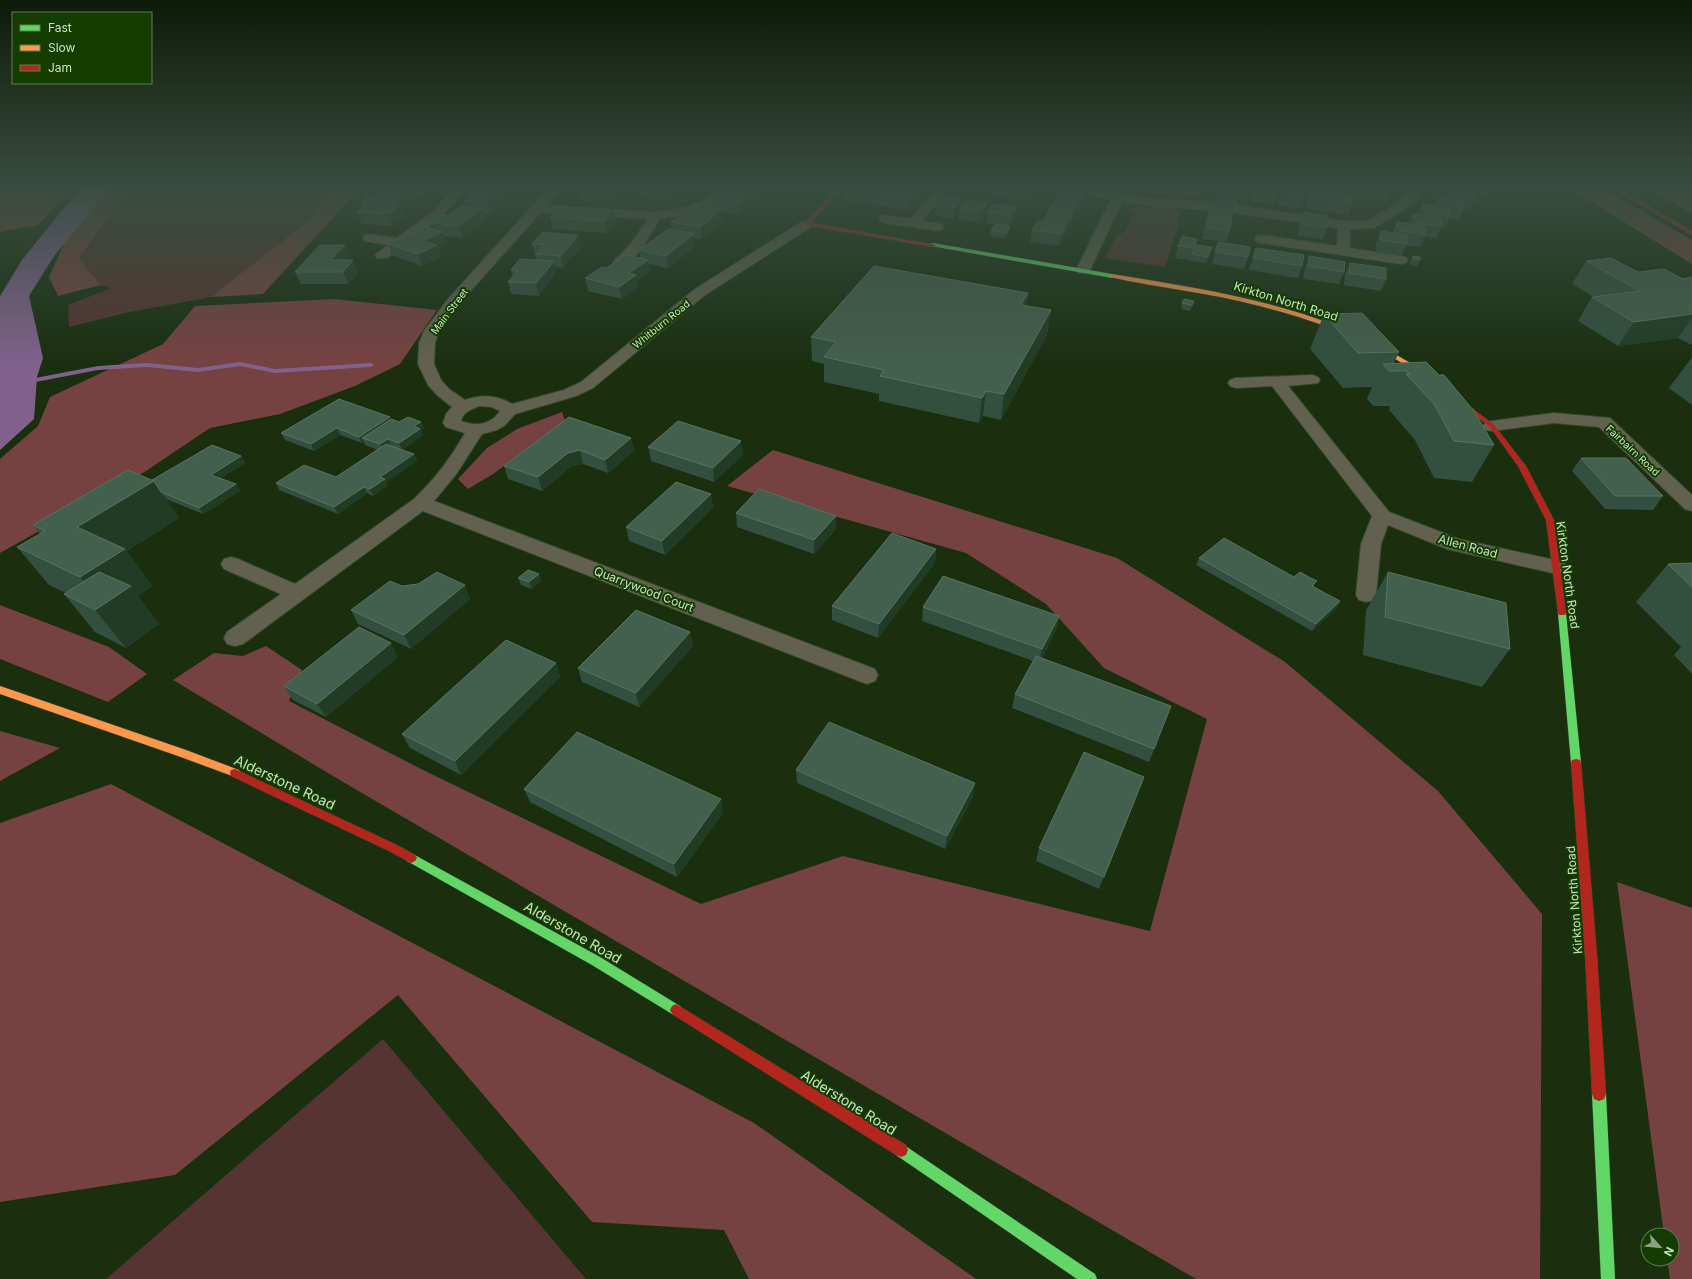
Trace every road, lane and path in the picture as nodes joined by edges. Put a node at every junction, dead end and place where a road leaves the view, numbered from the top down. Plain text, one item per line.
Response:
1 (394, 245) edge
2 (505, 245) edge
3 (638, 245) edge
4 (774, 245) edge
5 (931, 245) edge
6 (1095, 245) edge
7 (1300, 245) edge
8 (1343, 245) edge
9 (615, 248) dead end
10 (634, 250) junction
11 (1343, 251) junction
12 (382, 254) dead end
13 (1401, 260) dead end
14 (620, 262) edge
15 (1083, 270) junction
16 (1312, 380) dead end
17 (1276, 381) junction
18 (1236, 383) dead end
19 (463, 407) junction
20 (509, 410) junction
21 (1492, 426) junction
22 (475, 431) junction
23 (421, 503) junction
24 (1692, 505) edge
25 (1382, 516) junction
26 (232, 564) dead end
27 (1557, 567) junction
28 (297, 593) junction
29 (1366, 595) dead end
30 (235, 638) dead end
31 (868, 675) dead end
32 (0, 690) edge
33 (1090, 1279) edge
34 (1608, 1279) edge

1 - 12 street
2 - 19 street, Main Street
3 - 10 street
4 - 20 street, Whitburn Road
5 - 15 main road, Kirkton North Road
6 - 15 street
7 - 11 street
8 - 11 street
9 - 10 street
10 - 14 street
11 - 13 street
15 - 21 main road, Kirkton North Road
16 - 17 street
17 - 18 street
17 - 25 street
19 - 20 street
19 - 22 street
20 - 22 street
21 - 24 street, Fairbairn Road
21 - 27 main road, Kirkton North Road
22 - 23 street
23 - 28 street
23 - 31 street, Quarrywood Court
25 - 27 street, Allen Road
25 - 29 street
26 - 28 street
27 - 34 main road, Kirkton North Road
28 - 30 street
32 - 33 main road, Alderstone Road

